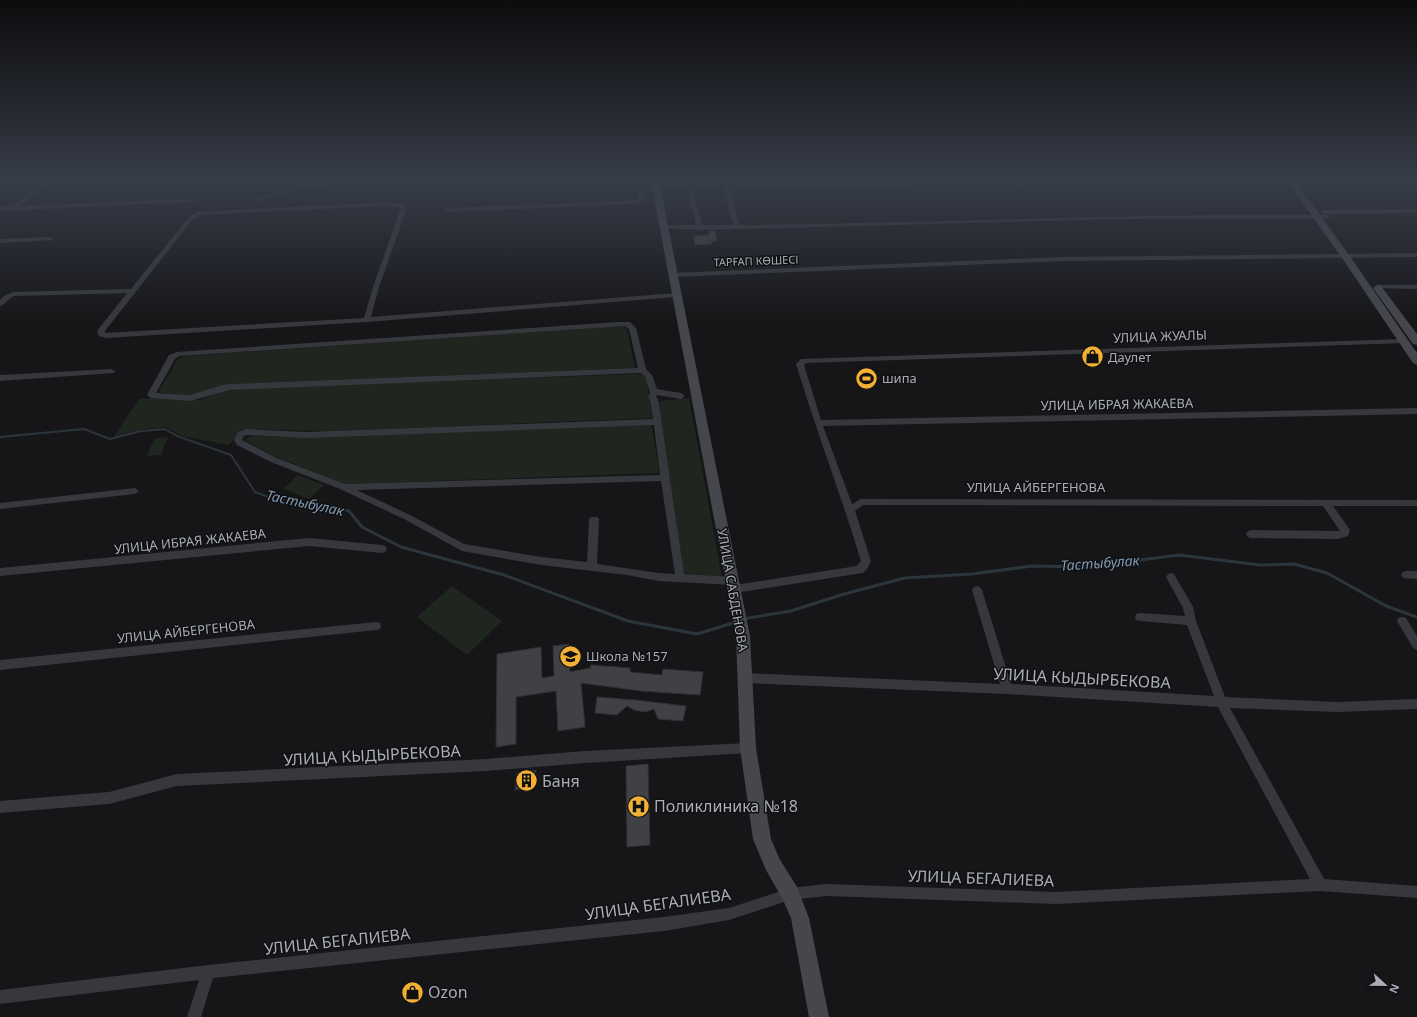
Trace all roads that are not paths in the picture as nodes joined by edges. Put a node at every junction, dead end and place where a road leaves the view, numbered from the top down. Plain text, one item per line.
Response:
1 (183, 228) edge
2 (397, 228) edge
3 (663, 228) edge
4 (1332, 228) edge
5 (51, 239) dead end
6 (0, 241) edge
7 (1417, 254) edge
8 (1351, 256) junction
9 (672, 275) junction
10 (1377, 287) junction
11 (1417, 287) edge
12 (131, 291) junction
13 (676, 295) junction
14 (0, 304) edge
15 (367, 320) junction
16 (1403, 341) junction
17 (1417, 341) edge
18 (1417, 361) edge
19 (642, 370) junction
20 (111, 371) dead end
21 (0, 378) edge
22 (697, 395) junction
23 (654, 396) junction
24 (1417, 411) edge
25 (656, 422) junction
26 (818, 423) junction
27 (665, 478) junction
28 (343, 487) junction
29 (135, 491) dead end
30 (1326, 503) junction
31 (1417, 503) edge
32 (0, 506) edge
33 (850, 510) junction
34 (594, 519) dead end
35 (1251, 534) dead end
36 (382, 549) dead end
37 (592, 566) junction
38 (0, 572) edge
39 (1406, 575) dead end
40 (1417, 575) edge
41 (1171, 577) dead end
42 (680, 578) junction
43 (734, 585) junction
44 (977, 590) dead end
45 (1140, 617) dead end
46 (1191, 621) junction
47 (1402, 621) dead end
48 (376, 626) dead end
49 (1417, 645) edge
50 (0, 665) edge
51 (745, 678) junction
52 (1008, 689) junction
53 (1222, 703) junction
54 (1417, 704) edge
55 (748, 748) junction
56 (0, 807) edge
57 (1320, 886) junction
58 (1417, 892) edge
59 (790, 894) junction
60 (208, 972) junction
61 (0, 997) edge
62 (194, 1017) edge
63 (819, 1017) edge

1 - 12 street
2 - 15 street
3 - 9 street, УЛИЦА САБДЕНОВА
4 - 8 street
5 - 6 street
7 - 8 street, ТАРҒАП КӨШЕСІ
8 - 9 street, ТАРҒАП КӨШЕСІ
8 - 10 street
8 - 16 street
9 - 13 street, УЛИЦА САБДЕНОВА
10 - 11 street
10 - 17 street
12 - 14 street
12 - 15 street
13 - 15 street
13 - 22 street, УЛИЦА САБДЕНОВА
16 - 17 street, УЛИЦА ЖУАЛЫ
16 - 18 street
16 - 26 street, УЛИЦА ЖУАЛЫ
19 - 19 street
19 - 23 street
20 - 21 street
22 - 23 street
22 - 43 street, УЛИЦА САБДЕНОВА
23 - 25 street
24 - 26 street, УЛИЦА ИБРАЯ ЖАКАЕВА
25 - 27 street
25 - 28 street
26 - 33 street
27 - 28 street
27 - 42 street
28 - 37 street
29 - 32 street
30 - 31 street, УЛИЦА АЙБЕРГЕНОВА
30 - 33 street, УЛИЦА АЙБЕРГЕНОВА
30 - 35 street
33 - 43 street
34 - 37 street
36 - 38 street, УЛИЦА ИБРАЯ ЖАКАЕВА
37 - 42 street
39 - 40 street
41 - 46 street
42 - 43 street
43 - 51 street, УЛИЦА САБДЕНОВА
44 - 52 street
45 - 46 street
46 - 53 street
47 - 49 street
48 - 50 street, УЛИЦА АЙБЕРГЕНОВА
51 - 52 street, УЛИЦА КЫДЫРБЕКОВА
51 - 55 street, УЛИЦА САБДЕНОВА
52 - 53 street, УЛИЦА КЫДЫРБЕКОВА
53 - 54 street, УЛИЦА КЫДЫРБЕКОВА
53 - 57 street
55 - 56 street, УЛИЦА КЫДЫРБЕКОВА
55 - 59 street, УЛИЦА САБДЕНОВА
57 - 58 street, УЛИЦА БЕГАЛИЕВА
57 - 59 street, УЛИЦА БЕГАЛИЕВА
59 - 60 street, УЛИЦА БЕГАЛИЕВА
59 - 63 street, УЛИЦА САБДЕНОВА
60 - 61 street, УЛИЦА БЕГАЛИЕВА
60 - 62 street

